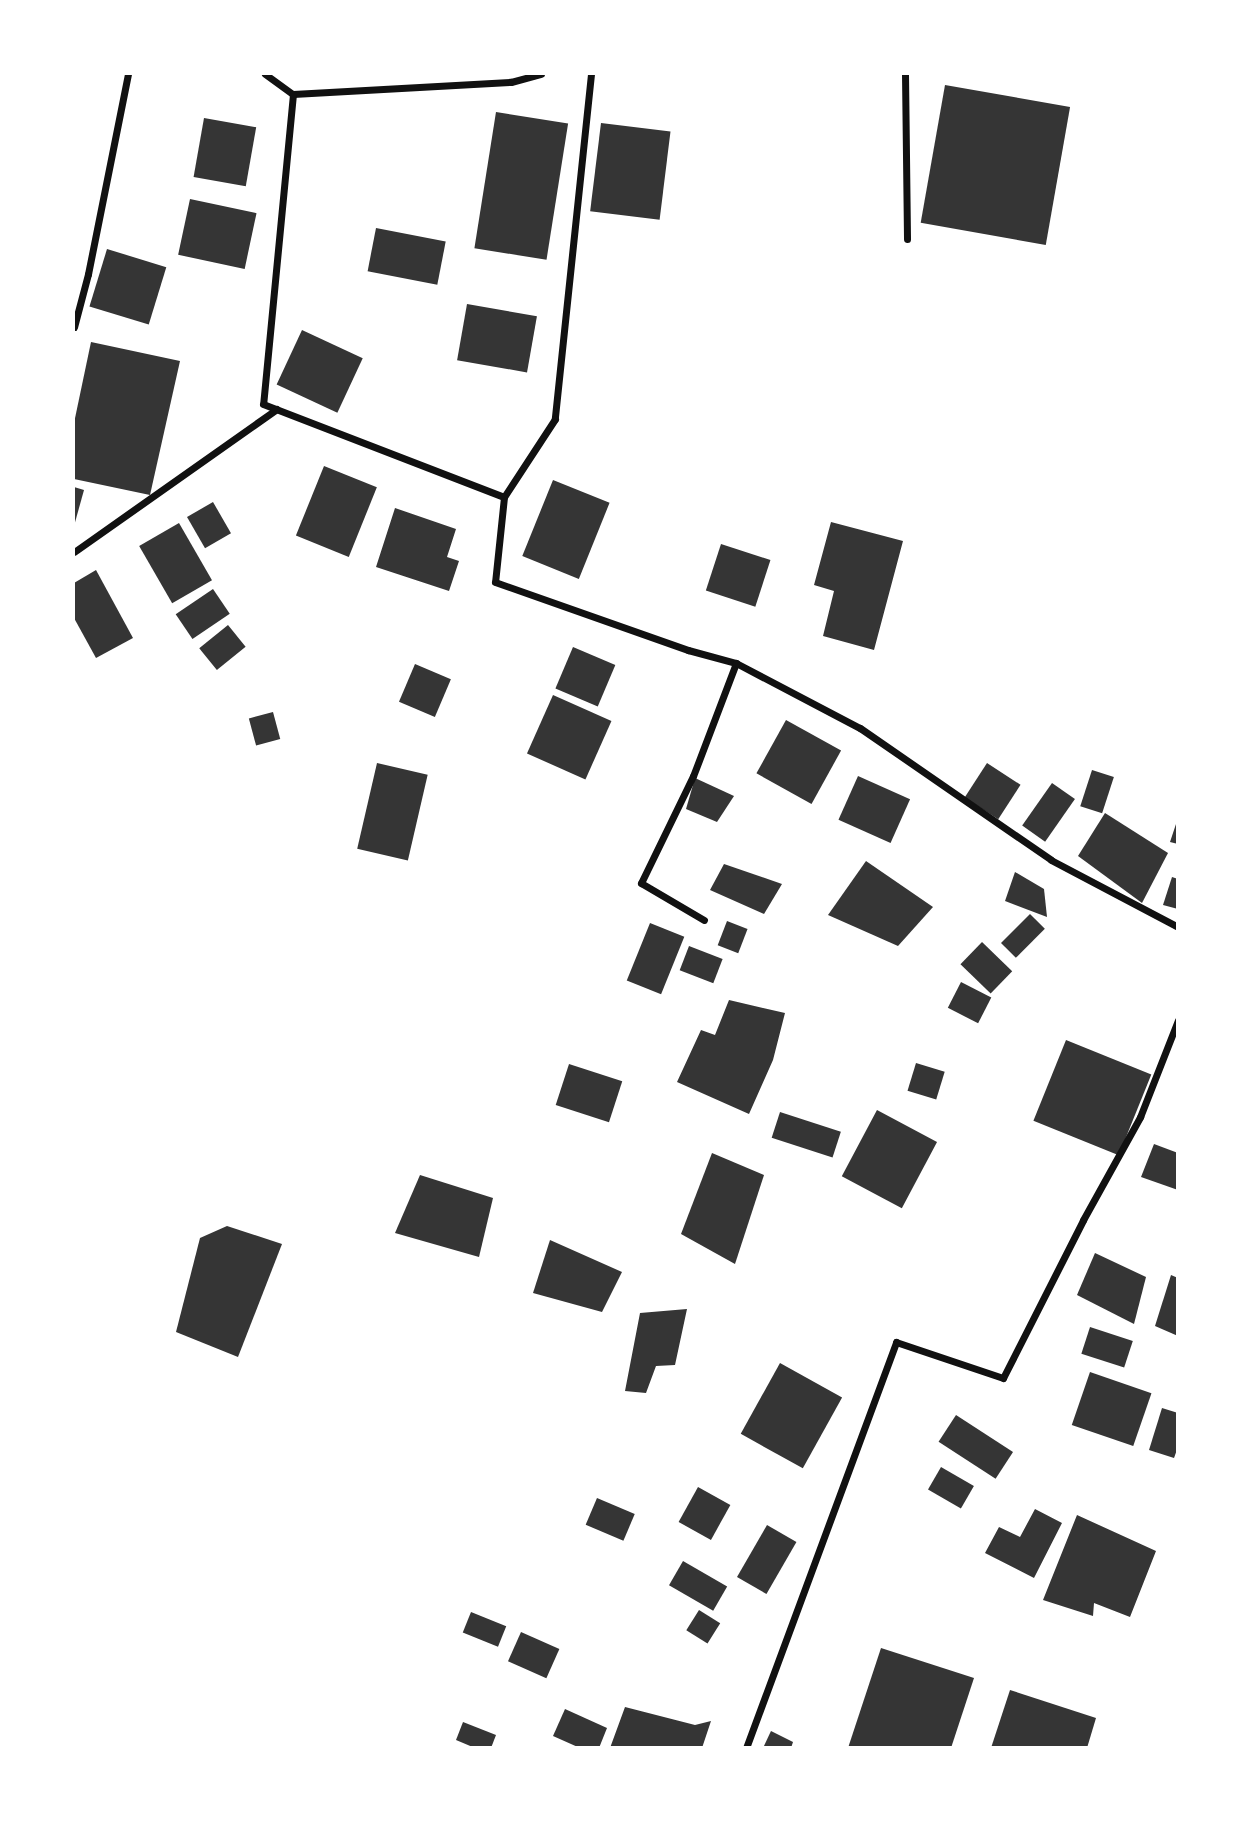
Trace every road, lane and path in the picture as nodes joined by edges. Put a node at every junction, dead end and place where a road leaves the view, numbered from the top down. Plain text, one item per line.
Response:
1 (128, 74) edge
2 (265, 74) edge
3 (541, 74) edge
4 (592, 74) edge
5 (905, 74) edge
6 (293, 94) junction
7 (907, 239) dead end
8 (74, 327) edge
9 (277, 410) junction
10 (504, 496) junction
11 (74, 552) edge
12 (736, 663) junction
13 (704, 920) dead end
14 (1178, 927) edge
15 (1178, 1020) edge
16 (746, 1748) edge

1 - 8 street
2 - 6 street
3 - 6 street
4 - 10 street
5 - 7 street
6 - 9 street
9 - 10 street
9 - 11 street
10 - 12 street
12 - 13 street
12 - 14 street
15 - 16 street

